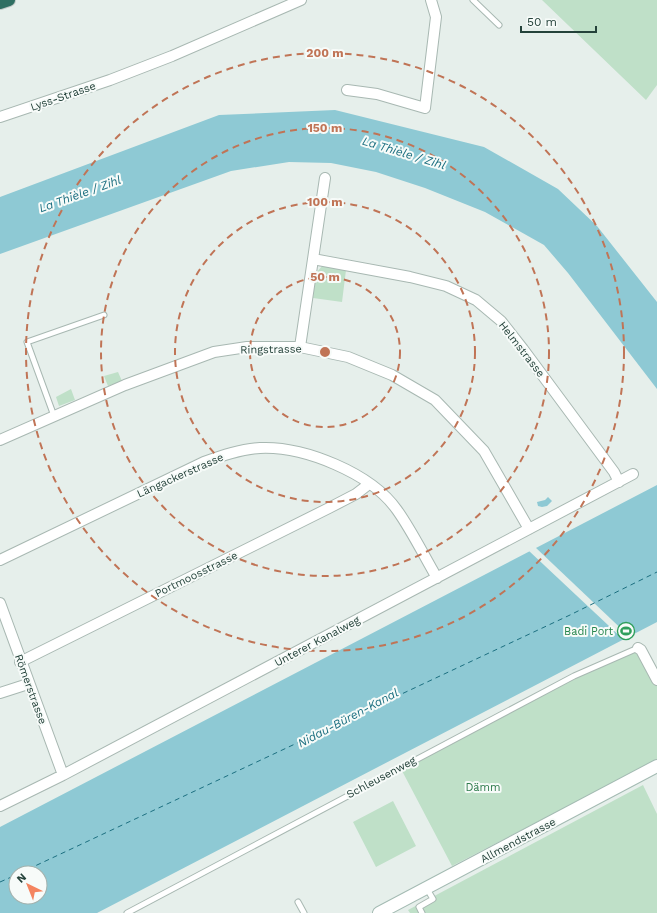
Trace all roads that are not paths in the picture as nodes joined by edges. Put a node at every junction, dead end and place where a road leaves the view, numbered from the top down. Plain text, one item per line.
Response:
1 (10, 0) edge
2 (301, 0) edge
3 (431, 0) edge
4 (473, 0) edge
5 (0, 3) edge
6 (499, 25) dead end
7 (346, 90) dead end
8 (0, 118) edge
9 (325, 178) dead end
10 (312, 259) junction
11 (104, 315) dead end
12 (300, 347) junction
13 (54, 416) junction
14 (0, 440) edge
15 (634, 474) dead end
16 (620, 482) junction
17 (369, 484) junction
18 (529, 529) junction
19 (0, 560) edge
20 (437, 578) junction
21 (0, 603) edge
22 (638, 648) joint
23 (20, 662) junction
24 (657, 680) edge
25 (28, 684) junction
26 (0, 693) edge
27 (657, 766) edge
28 (63, 775) junction
29 (0, 806) edge
30 (427, 888) junction
31 (298, 902) dead end
32 (127, 913) edge
33 (304, 913) edge
34 (379, 913) edge
35 (422, 913) edge

1 - 5 highway
2 - 8 street, Lyss-Strasse
3 - 7 street
4 - 6 lane
9 - 10 street
10 - 12 street
10 - 16 street, Helmstrasse
11 - 13 lane
12 - 13 street, Ringstrasse
12 - 18 street, Ringstrasse
13 - 14 street, Ringstrasse
15 - 16 street, Unterer Kanalweg
16 - 18 street, Unterer Kanalweg
17 - 19 street, Längackerstrasse
17 - 20 street, Längackerstrasse
17 - 23 street, Portmoosstrasse
18 - 20 street, Unterer Kanalweg
20 - 28 street, Unterer Kanalweg
21 - 23 street, Römerstrasse
22 - 24 street
22 - 32 lane, Schleusenweg
23 - 25 street, Römerstrasse
25 - 26 street
25 - 28 street, Römerstrasse
27 - 30 main road, Allmendstrasse
28 - 29 street, Unterer Kanalweg
30 - 34 main road, Allmendstrasse
30 - 35 lane
31 - 33 lane

